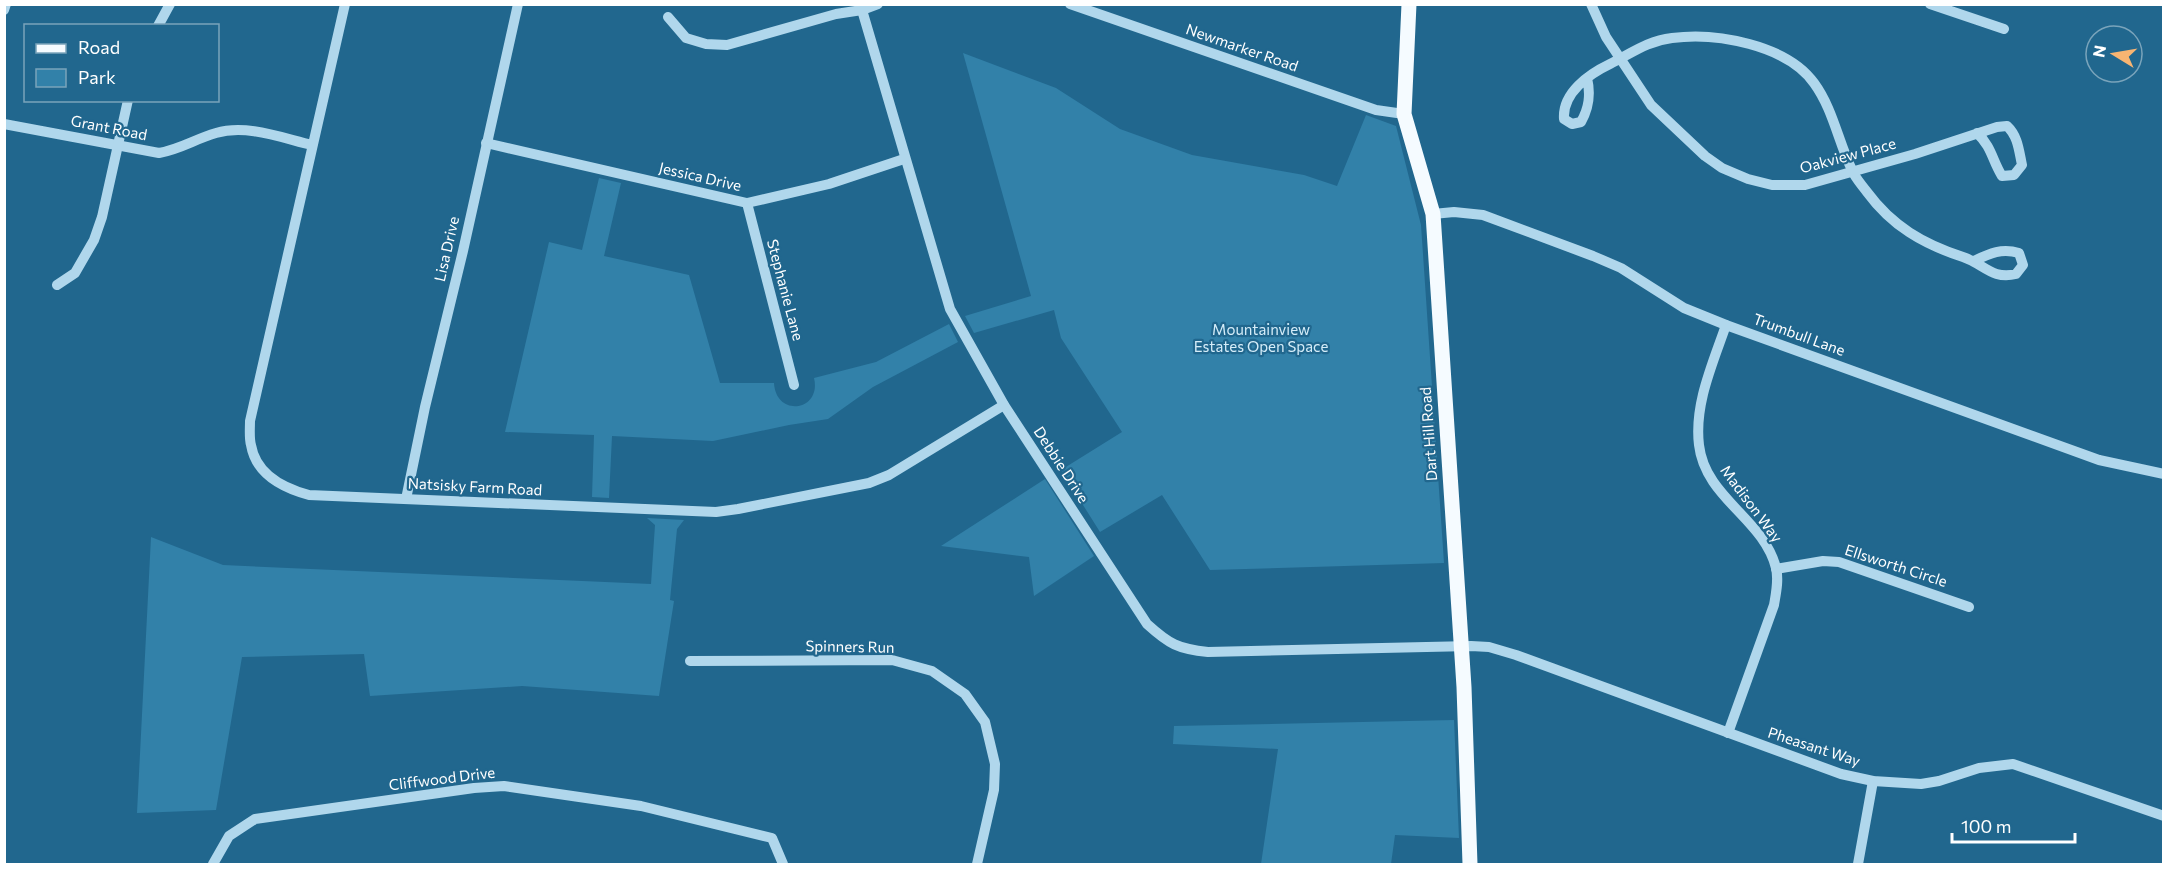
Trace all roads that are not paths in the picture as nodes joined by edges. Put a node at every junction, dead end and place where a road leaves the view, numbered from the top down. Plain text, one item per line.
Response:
1 (6, 4) edge
2 (170, 4) edge
3 (345, 4) edge
4 (518, 4) edge
5 (878, 4) edge
6 (1070, 4) edge
7 (1409, 4) edge
8 (1591, 4) edge
9 (1930, 4) edge
10 (4, 10) edge
11 (861, 10) junction
12 (668, 17) dead end
13 (159, 24) edge
14 (2004, 29) dead end
15 (1621, 58) junction
16 (1587, 78) dead end
17 (128, 102) edge
18 (1404, 114) junction
19 (4, 124) edge
20 (1977, 133) junction
21 (486, 143) junction
22 (312, 144) junction
23 (117, 146) junction
24 (904, 159) junction
25 (1852, 172) junction
26 (747, 203) junction
27 (1433, 214) junction
28 (1974, 261) dead end
29 (57, 285) dead end
30 (1726, 325) junction
31 (794, 385) dead end
32 (1004, 405) junction
33 (2163, 474) edge
34 (406, 499) junction
35 (1776, 569) junction
36 (1969, 607) dead end
37 (1461, 647) junction
38 (690, 661) dead end
39 (1728, 733) junction
40 (1873, 781) junction
41 (2163, 816) edge
42 (213, 864) edge
43 (783, 864) edge
44 (977, 864) edge
45 (1470, 864) edge
46 (1858, 864) edge

1 - 10 street
2 - 13 street
3 - 22 street
4 - 21 street, Lisa Drive
5 - 11 street
6 - 18 street, Newmarker Road
7 - 18 main road, Dart Hill Road
8 - 15 street, Oakview Place
9 - 14 street
11 - 12 street
11 - 24 street, Debbie Drive
15 - 16 street
15 - 25 street, Oakview Place
15 - 25 street
17 - 23 street
18 - 27 main road, Dart Hill Road
19 - 23 street, Grant Road
20 - 20 street, Oakview Place
20 - 25 street, Oakview Place
21 - 26 street, Jessica Drive
21 - 34 street, Lisa Drive
22 - 23 street, Grant Road
22 - 34 street, Natsisky Farm Road
23 - 29 street
24 - 26 street, Jessica Drive
24 - 32 street, Debbie Drive
25 - 28 street
26 - 31 street, Stephanie Lane
27 - 30 street, Trumbull Lane
27 - 37 main road, Dart Hill Road
30 - 33 street, Trumbull Lane
30 - 35 street, Madison Way
32 - 34 street, Natsisky Farm Road
32 - 37 street, Debbie Drive
35 - 36 street, Ellsworth Circle
35 - 39 street, Madison Way
37 - 39 street, Pheasant Way
37 - 45 main road, Dart Hill Road
38 - 44 street, Spinners Run
39 - 40 street, Pheasant Way
40 - 41 street, Pheasant Way
40 - 46 street
42 - 43 street, Cliffwood Drive

